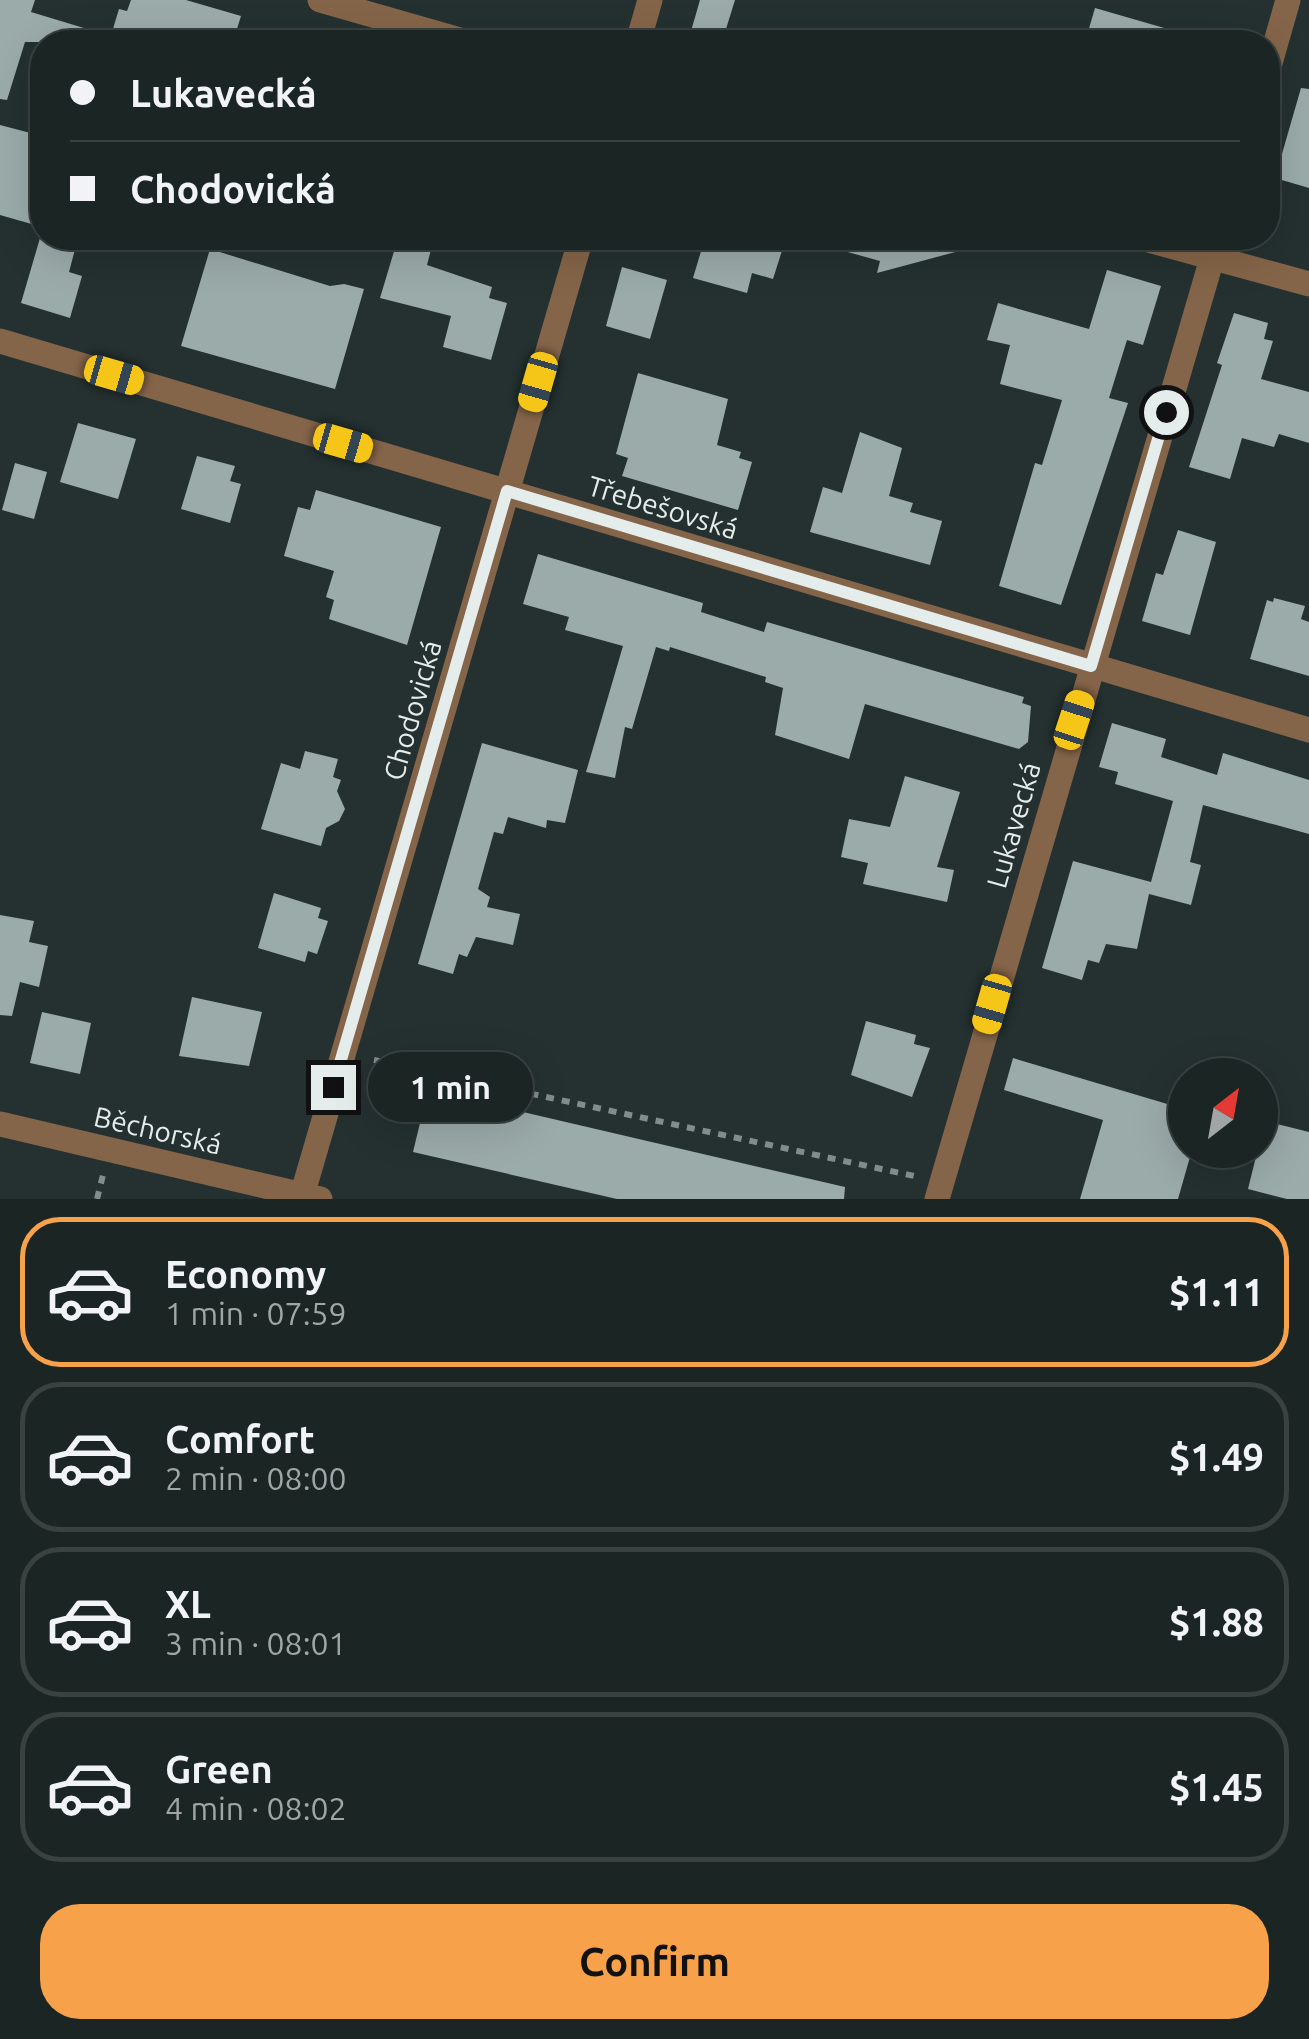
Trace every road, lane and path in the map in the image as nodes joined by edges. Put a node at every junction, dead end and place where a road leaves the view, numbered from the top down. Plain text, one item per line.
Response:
1 (320, 0) edge
2 (650, 0) edge
3 (1288, 0) edge
4 (425, 30) edge
5 (641, 30) edge
6 (1279, 30) edge
7 (577, 250) edge
8 (1213, 250) edge
9 (1219, 250) edge
10 (1309, 284) edge
11 (0, 341) edge
12 (507, 491) junction
13 (1091, 666) junction
14 (1309, 730) edge
15 (343, 1053) junction
16 (0, 1124) edge
17 (939, 1190) edge
18 (308, 1198) edge

1 - 4 street
2 - 5 street
3 - 6 street
7 - 12 street, Chodovická
8 - 13 street, Lukavecká
9 - 10 street
11 - 12 street, Třebešovská
12 - 13 street, Třebešovská
12 - 15 street, Chodovická
13 - 14 street, Třebešovská
13 - 17 street, Lukavecká
15 - 17 path
15 - 18 street, Chodovická
16 - 18 street, Běchorská

